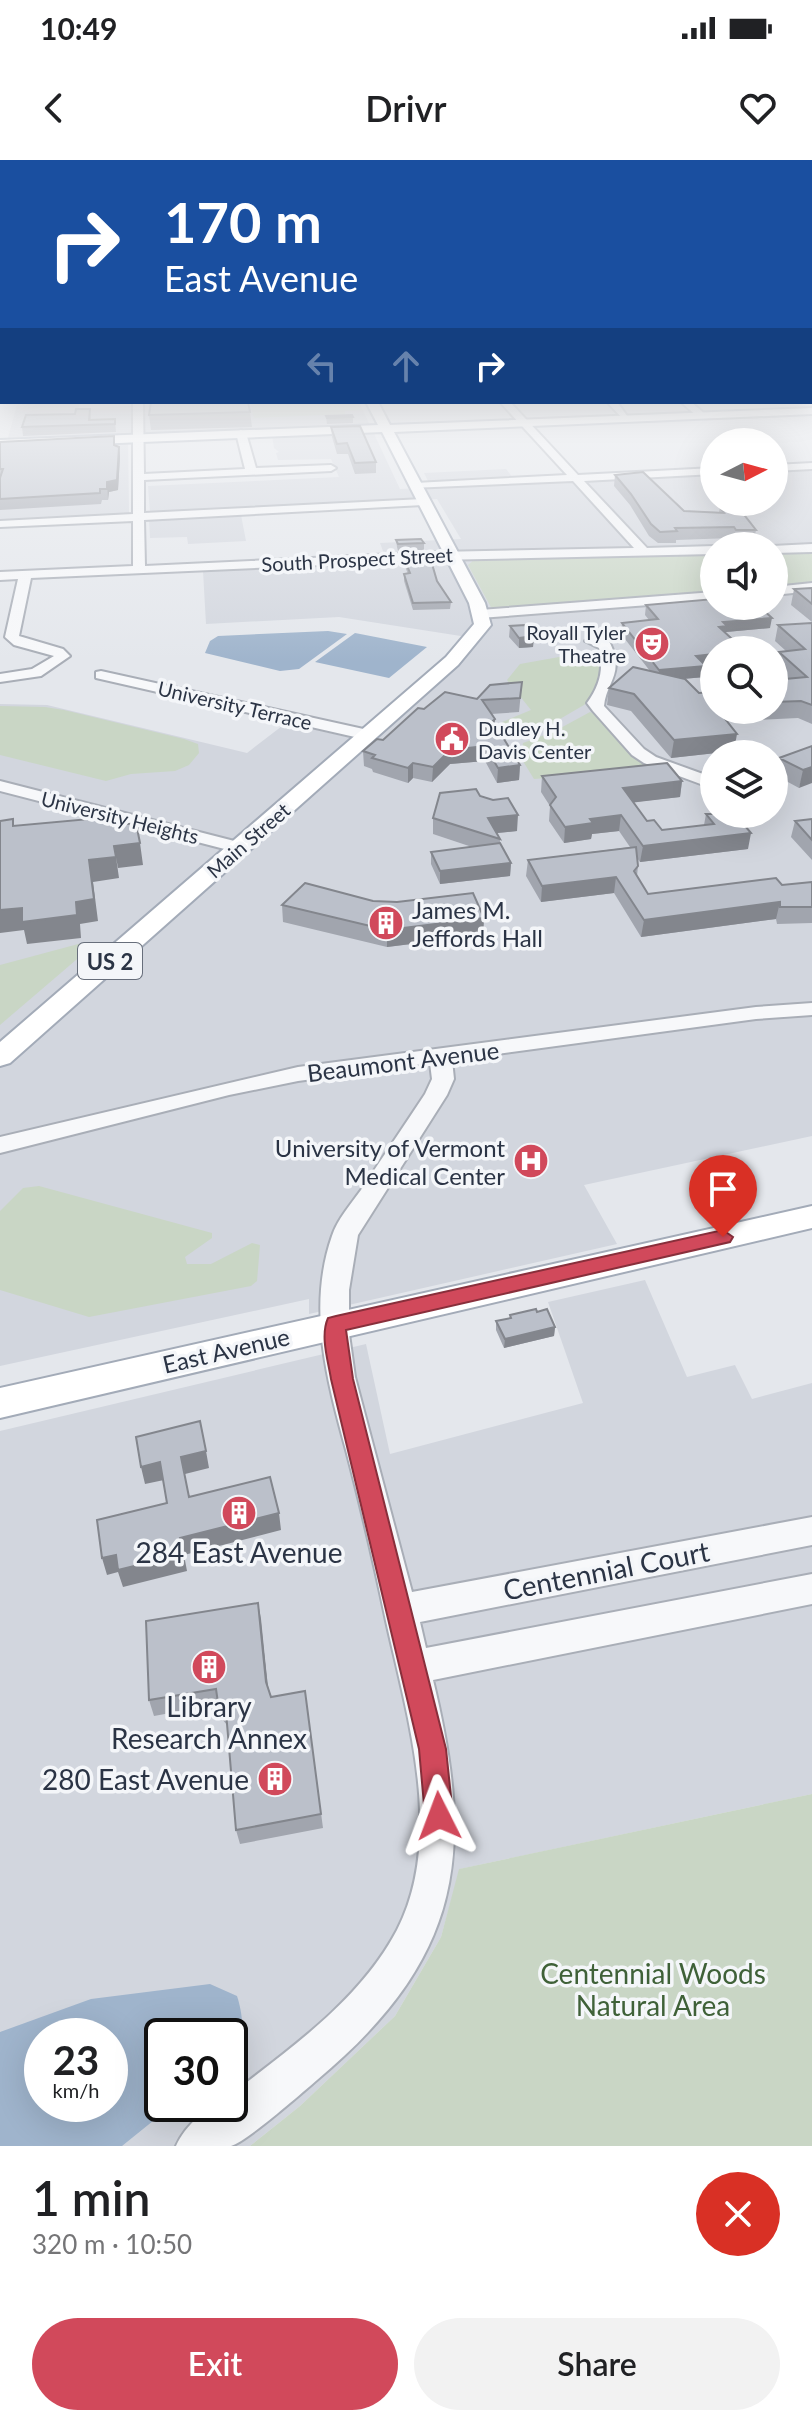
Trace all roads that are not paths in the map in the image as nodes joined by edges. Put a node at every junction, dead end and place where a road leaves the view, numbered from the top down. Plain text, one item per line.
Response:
1 (138, 477) joint
2 (144, 477) edge
3 (410, 477) edge
4 (574, 477) edge
5 (616, 477) edge
6 (576, 479) junction
7 (415, 486) junction
8 (423, 502) junction
9 (138, 516) junction
10 (0, 524) edge
11 (812, 548) edge
12 (788, 549) edge
13 (700, 550) edge
14 (643, 551) junction
15 (451, 555) junction
16 (139, 570) junction
17 (25, 575) junction
18 (0, 576) edge
19 (812, 587) edge
20 (788, 590) edge
21 (700, 597) edge
22 (480, 614) junction
23 (592, 641) dead end
24 (101, 675) dead end
25 (0, 678) edge
26 (362, 734) junction
27 (700, 779) edge
28 (0, 786) edge
29 (233, 846) junction
30 (812, 1009) edge
31 (0, 1038) edge
32 (0, 1057) edge
33 (441, 1057) junction
34 (0, 1145) edge
35 (812, 1217) edge
36 (336, 1324) junction
37 (63, 1388) junction
38 (0, 1390) edge
39 (0, 1403) edge
40 (812, 1531) edge
41 (812, 1589) edge
42 (400, 1610) junction
43 (413, 1667) junction
44 (198, 2146) edge

1 - 2 street
1 - 9 street
3 - 7 main road
4 - 6 street
5 - 6 street
6 - 7 street
6 - 14 street
7 - 8 main road
8 - 9 street
8 - 15 main road
9 - 10 street
9 - 16 street
11 - 12 street
13 - 14 street, South Prospect Street
14 - 15 street, South Prospect Street
15 - 16 street, South Prospect Street
15 - 22 main road
16 - 17 street, South Prospect Street
17 - 18 street, South Prospect Street
17 - 25 street
19 - 20 street
21 - 22 street
22 - 26 main road, Main Street / US 2
23 - 27 street
24 - 26 street, University Terrace
26 - 29 main road, Main Street / US 2
28 - 29 street, University Heights
29 - 31 main road, Main Street / US 2
29 - 32 main road, Main Street / US 2
30 - 33 street, Beaumont Avenue
33 - 34 street, Beaumont Avenue
33 - 36 street
35 - 36 main road, East Avenue
36 - 37 main road, East Avenue
36 - 42 street
37 - 38 main road, East Avenue
37 - 39 main road, East Avenue
40 - 42 street, Centennial Court
41 - 43 street
42 - 43 street
43 - 44 street

